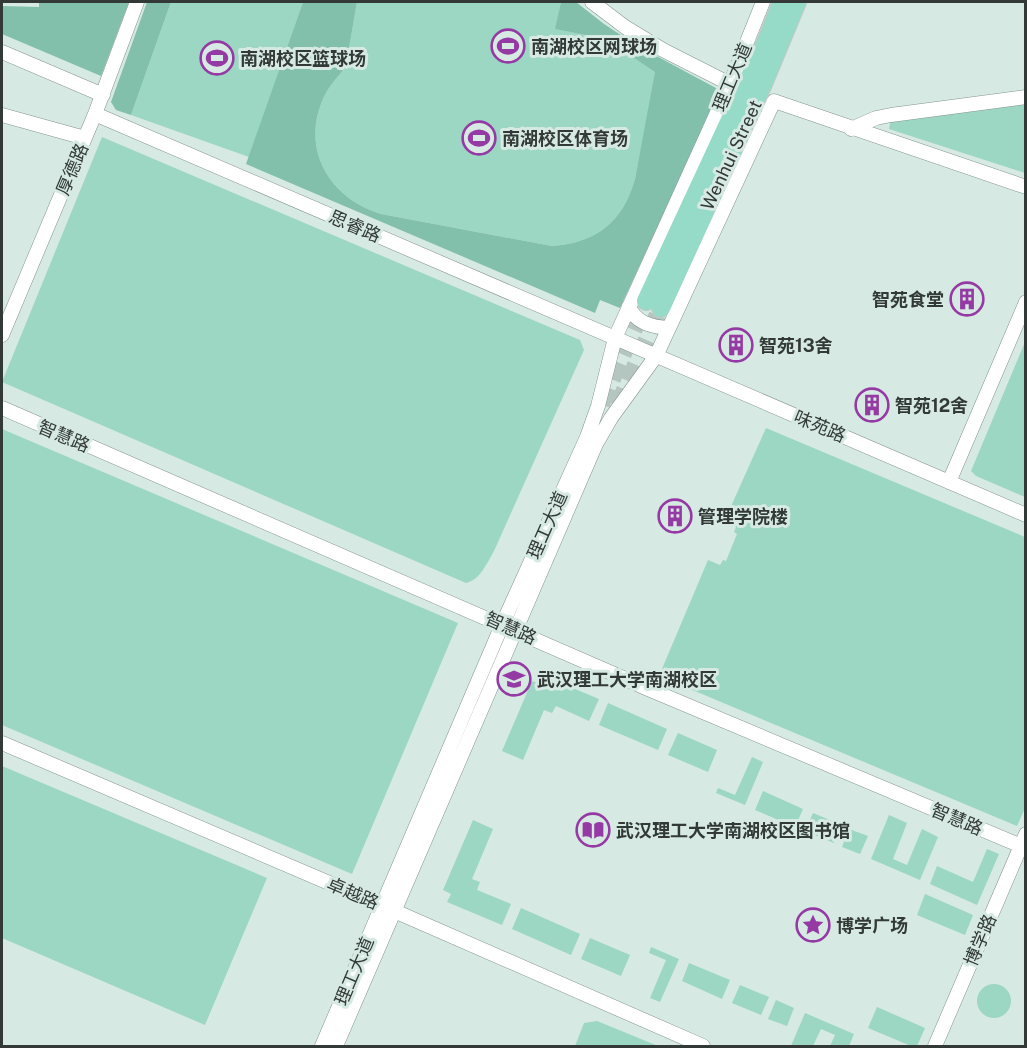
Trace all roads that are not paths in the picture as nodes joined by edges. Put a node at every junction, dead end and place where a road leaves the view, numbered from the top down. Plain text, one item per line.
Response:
1 (137, 2) edge
2 (592, 2) edge
3 (763, 2) edge
4 (782, 2) edge
5 (797, 2) edge
6 (2, 52) edge
7 (730, 84) junction
8 (103, 95) junction
9 (1026, 97) edge
10 (95, 114) junction
11 (2, 115) edge
12 (851, 129) junction
13 (85, 138) junction
14 (1026, 187) edge
15 (1026, 302) edge
16 (645, 305) junction
17 (669, 328) junction
18 (2, 334) edge
19 (615, 338) junction
20 (656, 356) junction
21 (2, 408) edge
22 (949, 482) junction
23 (1026, 515) edge
24 (509, 628) junction
25 (2, 743) edge
26 (1024, 843) edge
27 (389, 908) junction
28 (322, 1047) edge
29 (336, 1047) edge
30 (703, 1047) edge
31 (935, 1047) edge

1 - 8 street, 厚德路
2 - 7 street
3 - 7 street, 理工大道
4 - 16 main road, Wenhui Street
5 - 16 main road, Wenhui Street
6 - 8 street
7 - 16 street, 理工大道
8 - 10 street, 厚德路
9 - 12 street
10 - 13 street, 厚德路
10 - 19 street, 思睿路
11 - 13 street
12 - 14 street
12 - 17 street, 理工大道
13 - 18 street, 厚德路
15 - 22 street
16 - 17 street
16 - 19 street, 理工大道
17 - 20 street, 理工大道
19 - 20 street, 味苑路
19 - 24 street, 理工大道
20 - 22 street, 味苑路
20 - 24 street, 理工大道
21 - 24 street, 智慧路
22 - 23 street, 味苑路
24 - 26 street, 智慧路
24 - 27 street, 理工大道
25 - 27 street, 卓越路
26 - 31 street, 博学路
27 - 28 street, 理工大道
27 - 29 street, 理工大道
27 - 30 street, 卓越路

